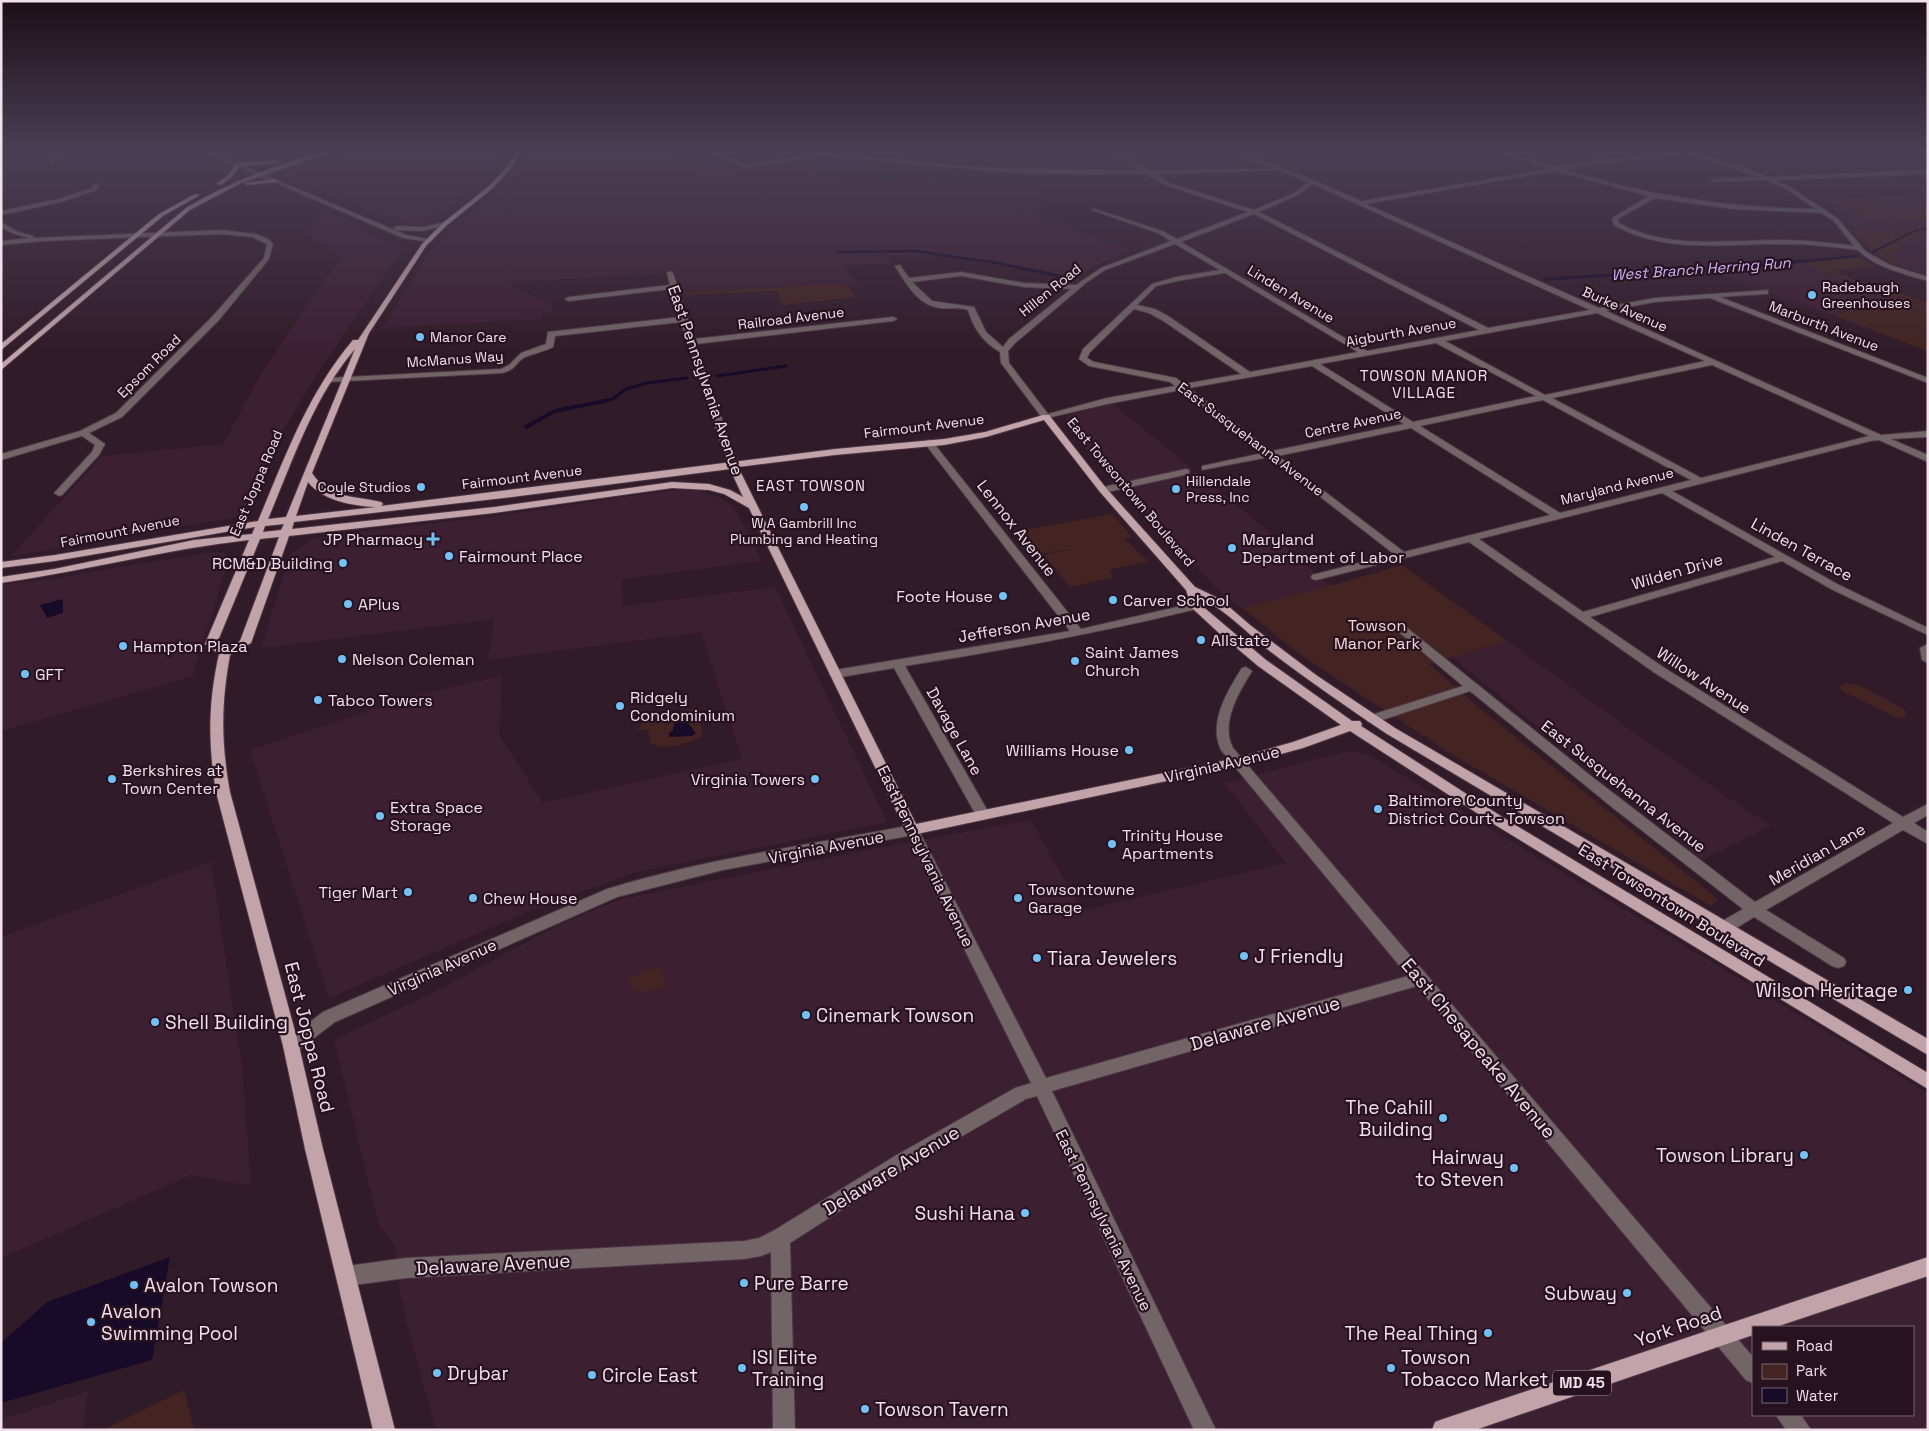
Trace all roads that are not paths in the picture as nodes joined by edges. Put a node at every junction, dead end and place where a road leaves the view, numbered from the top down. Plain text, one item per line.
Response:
1 (156, 219) edge
2 (176, 219) edge
3 (366, 219) edge
4 (451, 219) edge
5 (1124, 219) edge
6 (1237, 219) edge
7 (1267, 219) edge
8 (1395, 219) edge
9 (1615, 219) edge
10 (1833, 219) edge
11 (1, 224) edge
12 (445, 224) junction
13 (385, 227) junction
14 (16, 233) junction
15 (396, 233) junction
16 (157, 234) junction
17 (136, 235) junction
18 (44, 239) junction
19 (429, 240) junction
20 (1177, 242) junction
21 (1, 243) edge
22 (421, 248) junction
23 (1858, 248) junction
24 (898, 266) dead end
25 (1227, 271) junction
26 (670, 273) dead end
27 (1928, 279) edge
28 (907, 280) junction
29 (674, 287) junction
30 (1077, 287) junction
31 (1765, 292) dead end
32 (1711, 296) junction
33 (570, 299) dead end
34 (1131, 306) junction
35 (1598, 310) junction
36 (684, 319) junction
37 (894, 319) dead end
38 (1487, 331) junction
39 (365, 333) junction
40 (1437, 340) junction
41 (691, 342) junction
42 (1, 348) edge
43 (1004, 351) junction
44 (1365, 353) junction
45 (1313, 362) junction
46 (1713, 362) junction
47 (1, 368) edge
48 (1248, 374) junction
49 (348, 379) junction
50 (328, 380) junction
51 (1928, 381) edge
52 (1182, 386) junction
53 (1544, 398) junction
54 (1046, 418) junction
55 (1413, 425) junction
56 (83, 433) junction
57 (1928, 434) edge
58 (1880, 438) junction
59 (929, 443) junction
60 (1271, 455) junction
61 (1, 457) edge
62 (1928, 459) edge
63 (733, 466) junction
64 (1205, 468) dead end
65 (1186, 472) dead end
66 (307, 473) junction
67 (1700, 481) junction
68 (1103, 490) junction
69 (1664, 490) junction
70 (59, 493) dead end
71 (587, 497) junction
72 (441, 502) junction
73 (752, 506) junction
74 (1558, 516) junction
75 (290, 520) junction
76 (261, 523) junction
77 (284, 533) junction
78 (256, 536) junction
79 (1470, 538) junction
80 (1402, 555) junction
81 (1783, 558) junction
82 (1, 565) edge
83 (1316, 577) dead end
84 (1, 580) edge
85 (1191, 589) junction
86 (1216, 601) junction
87 (1196, 606) junction
88 (1580, 616) junction
89 (1397, 625) dead end
90 (1928, 632) edge
91 (1078, 633) junction
92 (1928, 647) edge
93 (226, 653) junction
94 (1928, 660) edge
95 (898, 664) junction
96 (1246, 671) dead end
97 (835, 674) junction
98 (1471, 687) junction
99 (1372, 719) junction
100 (1350, 726) junction
101 (1237, 762) junction
102 (1928, 809) edge
103 (983, 815) junction
104 (1904, 824) junction
105 (912, 830) junction
106 (1928, 839) edge
107 (1754, 909) junction
108 (1722, 928) junction
109 (1838, 962) dead end
110 (1420, 979) junction
111 (291, 1046) junction
112 (1928, 1048) edge
113 (1928, 1082) edge
114 (1041, 1086) junction
115 (780, 1238) junction
116 (1928, 1266) edge
117 (347, 1276) junction
118 (1720, 1335) junction
119 (1752, 1372) edge
120 (1788, 1416) edge
121 (384, 1430) edge
122 (784, 1430) edge
123 (1205, 1430) edge
124 (1443, 1430) edge
125 (1800, 1430) edge

1 - 17 main road
2 - 16 main road
3 - 13 street
4 - 12 main road, East Joppa Road
5 - 20 street, Linden Avenue
6 - 20 street, Hillen Road
7 - 38 street
8 - 35 street, Burke Avenue
9 - 23 street
10 - 23 street
11 - 14 street
12 - 13 street
12 - 19 main road, East Joppa Road
13 - 15 street
14 - 18 street
14 - 21 street
15 - 19 street
15 - 22 street
16 - 17 street
16 - 47 main road
16 - 56 street, Epsom Road
17 - 18 street
17 - 42 main road
18 - 21 street
19 - 22 main road, East Joppa Road
20 - 25 street, Linden Avenue
20 - 30 street, Hillen Road
22 - 39 main road, East Joppa Road
23 - 27 street
24 - 28 street
25 - 34 street, East Susquehanna Avenue
25 - 44 street, Linden Avenue
26 - 29 street, East Pennsylvania Avenue
28 - 30 street
28 - 43 street
29 - 33 street
29 - 36 street, East Pennsylvania Avenue
30 - 43 street, Hillen Road
31 - 32 street, Aigburth Avenue
32 - 35 street, Aigburth Avenue
32 - 51 street, Marburth Avenue
34 - 48 street
34 - 52 street, East Susquehanna Avenue
35 - 38 street, Aigburth Avenue
35 - 46 street, Burke Avenue
36 - 41 street, East Pennsylvania Avenue
36 - 49 street, McManus Way
37 - 41 street, Railroad Avenue
38 - 40 street, Aigburth Avenue
39 - 49 main road, East Joppa Road
39 - 50 main road, East Joppa Road
40 - 44 street, Aigburth Avenue
40 - 53 street
41 - 63 street, East Pennsylvania Avenue
43 - 54 street
44 - 45 street, Aigburth Avenue
45 - 48 street, Aigburth Avenue
45 - 55 street
46 - 53 street, Centre Avenue
46 - 58 street, Burke Avenue
48 - 52 street, Aigburth Avenue
49 - 50 street, McManus Way
49 - 66 main road, East Joppa Road
50 - 76 main road, East Joppa Road
52 - 54 street, Aigburth Avenue
52 - 60 street, East Susquehanna Avenue
53 - 55 street, Centre Avenue
53 - 67 street
54 - 59 main road, Fairmount Avenue
54 - 68 main road, East Towsontown Boulevard
55 - 60 street, Centre Avenue
55 - 74 street
56 - 61 street
56 - 70 street
57 - 58 street, Maryland Avenue
58 - 62 street, Burke Avenue
58 - 67 street, Maryland Avenue
59 - 63 main road, Fairmount Avenue
59 - 91 street, Lennox Avenue
60 - 64 street, Centre Avenue
60 - 80 street, East Susquehanna Avenue
63 - 71 main road
63 - 72 main road, Fairmount Avenue
63 - 73 main road, East Pennsylvania Avenue
65 - 68 street
66 - 72 main road
66 - 75 main road, East Joppa Road
67 - 69 street, Maryland Avenue
68 - 85 main road, East Towsontown Boulevard
69 - 74 street, Maryland Avenue
69 - 81 street, Linden Terrace
71 - 73 main road, Fairmount Avenue
71 - 77 main road, Fairmount Avenue
72 - 75 main road, Fairmount Avenue
73 - 97 main road, East Pennsylvania Avenue
74 - 79 street, Maryland Avenue
75 - 76 main road, Fairmount Avenue
75 - 77 main road, East Joppa Road
76 - 78 main road, East Joppa Road
76 - 82 main road, Fairmount Avenue
77 - 78 main road, Fairmount Avenue
77 - 93 main road, East Joppa Road
78 - 84 main road, Fairmount Avenue
78 - 93 main road, East Joppa Road
79 - 80 street, Maryland Avenue
79 - 88 street, Willow Avenue
80 - 83 street, Maryland Avenue
81 - 88 street, Wilden Drive
81 - 90 street, Linden Terrace
85 - 86 main road, East Towsontown Boulevard
85 - 87 main road, East Towsontown Boulevard
86 - 87 street, Jefferson Avenue
86 - 99 main road, East Towsontown Boulevard
87 - 91 street, Jefferson Avenue
87 - 100 main road, East Towsontown Boulevard
88 - 104 street, Willow Avenue
89 - 98 street, East Susquehanna Avenue
91 - 95 street, Jefferson Avenue
92 - 94 street
93 - 111 main road, East Joppa Road
95 - 97 street, Jefferson Avenue
95 - 103 street, Davage Lane
96 - 101 street
97 - 105 main road, East Pennsylvania Avenue
98 - 99 street, Virginia Avenue
98 - 107 street, East Susquehanna Avenue
99 - 100 main road, Virginia Avenue
99 - 108 main road, East Towsontown Boulevard
100 - 101 main road, Virginia Avenue
100 - 113 main road, East Towsontown Boulevard
101 - 103 main road, Virginia Avenue
101 - 110 street, East Chesapeake Avenue
102 - 104 street, Meridian Lane
103 - 105 main road, Virginia Avenue
104 - 106 street, Willow Avenue
104 - 107 street, Meridian Lane
105 - 111 street, Virginia Avenue
105 - 114 street, East Pennsylvania Avenue
107 - 108 street, Meridian Lane
107 - 109 street, East Susquehanna Avenue
108 - 112 main road, East Towsontown Boulevard
110 - 114 street, Delaware Avenue
110 - 118 street, East Chesapeake Avenue
111 - 117 main road, East Joppa Road
114 - 115 street, Delaware Avenue
114 - 123 street, East Pennsylvania Avenue
115 - 117 street, Delaware Avenue
115 - 122 street
116 - 118 main road, York Road / MD 45
117 - 121 main road, East Joppa Road
118 - 119 street, East Chesapeake Avenue
118 - 124 main road, York Road / MD 45
120 - 125 street

